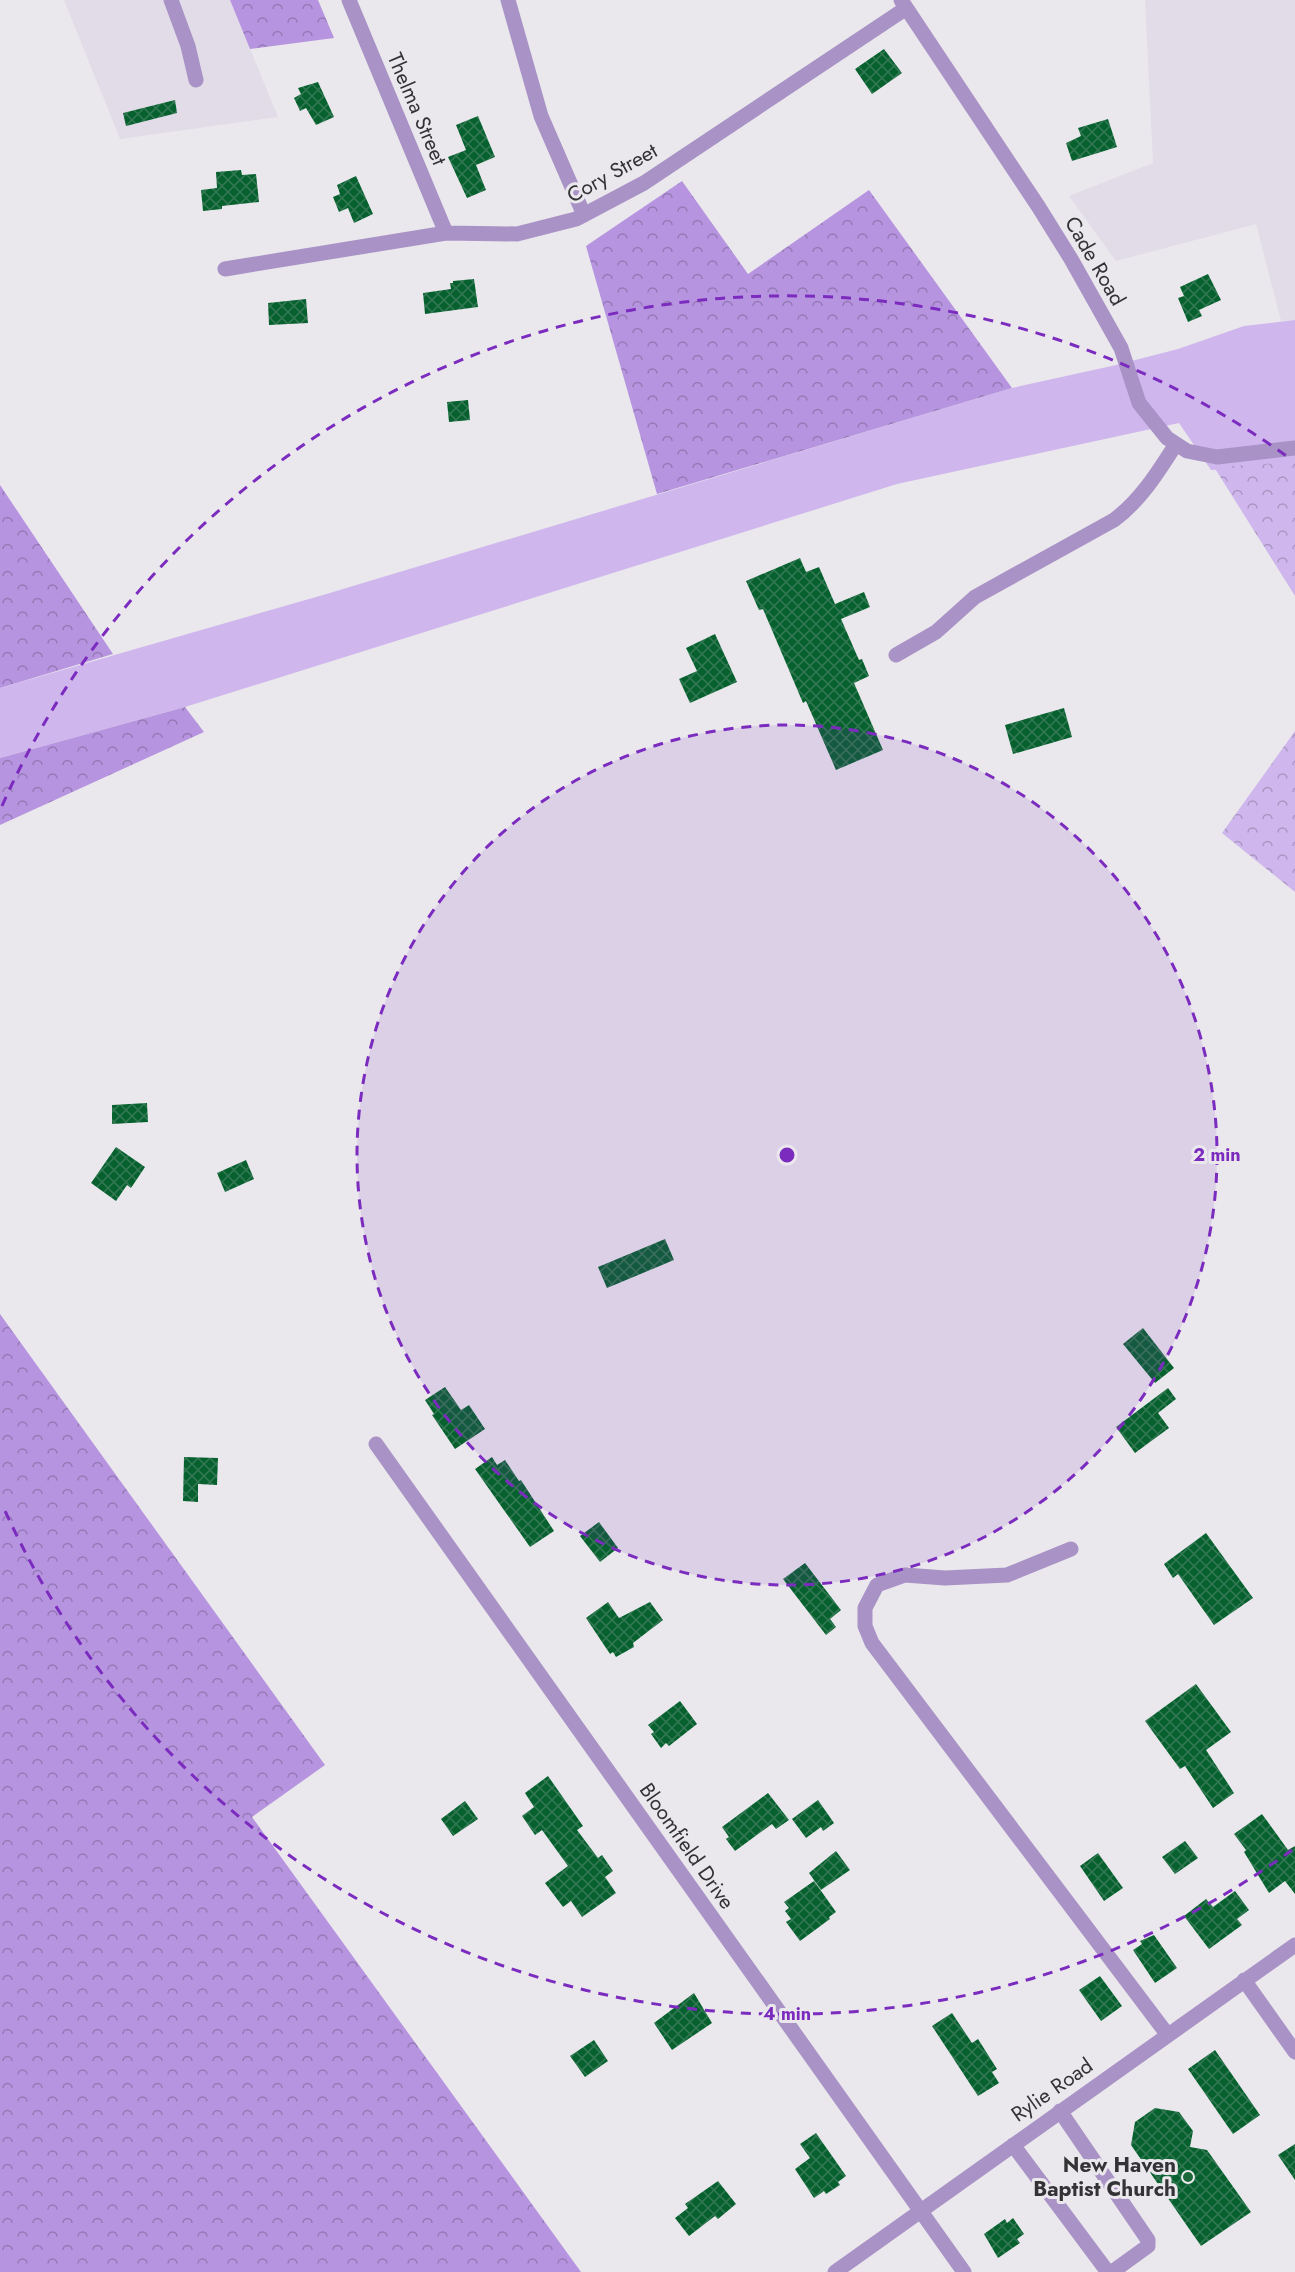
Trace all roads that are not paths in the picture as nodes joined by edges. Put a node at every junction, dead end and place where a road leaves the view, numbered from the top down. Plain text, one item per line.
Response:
1 (171, 0) edge
2 (349, 0) edge
3 (508, 0) edge
4 (903, 4) edge
5 (196, 80) dead end
6 (584, 215) junction
7 (447, 233) junction
8 (225, 269) dead end
9 (1176, 444) junction
10 (1295, 448) edge
11 (896, 655) dead end
12 (376, 1444) dead end
13 (1071, 1550) dead end
14 (1295, 1945) edge
15 (1244, 1980) junction
16 (1167, 2034) junction
17 (1295, 2052) edge
18 (1060, 2111) junction
19 (1013, 2145) junction
20 (919, 2211) junction
21 (835, 2272) edge
22 (964, 2272) edge

1 - 5 street
2 - 7 street, Thelma Street
3 - 6 street
4 - 6 street, Cory Street
4 - 9 street, Cade Road
6 - 7 street, Cory Street
7 - 8 street, Cory Street
9 - 10 street, Cade Road
9 - 11 street
12 - 20 street, Bloomfield Drive
13 - 16 street
14 - 15 street, Rylie Road
15 - 16 street, Rylie Road
15 - 17 street
16 - 18 street, Rylie Road
18 - 19 street, Rylie Road
18 - 19 street
19 - 20 street, Rylie Road
20 - 21 street, Rylie Road
20 - 22 street, Bloomfield Drive

